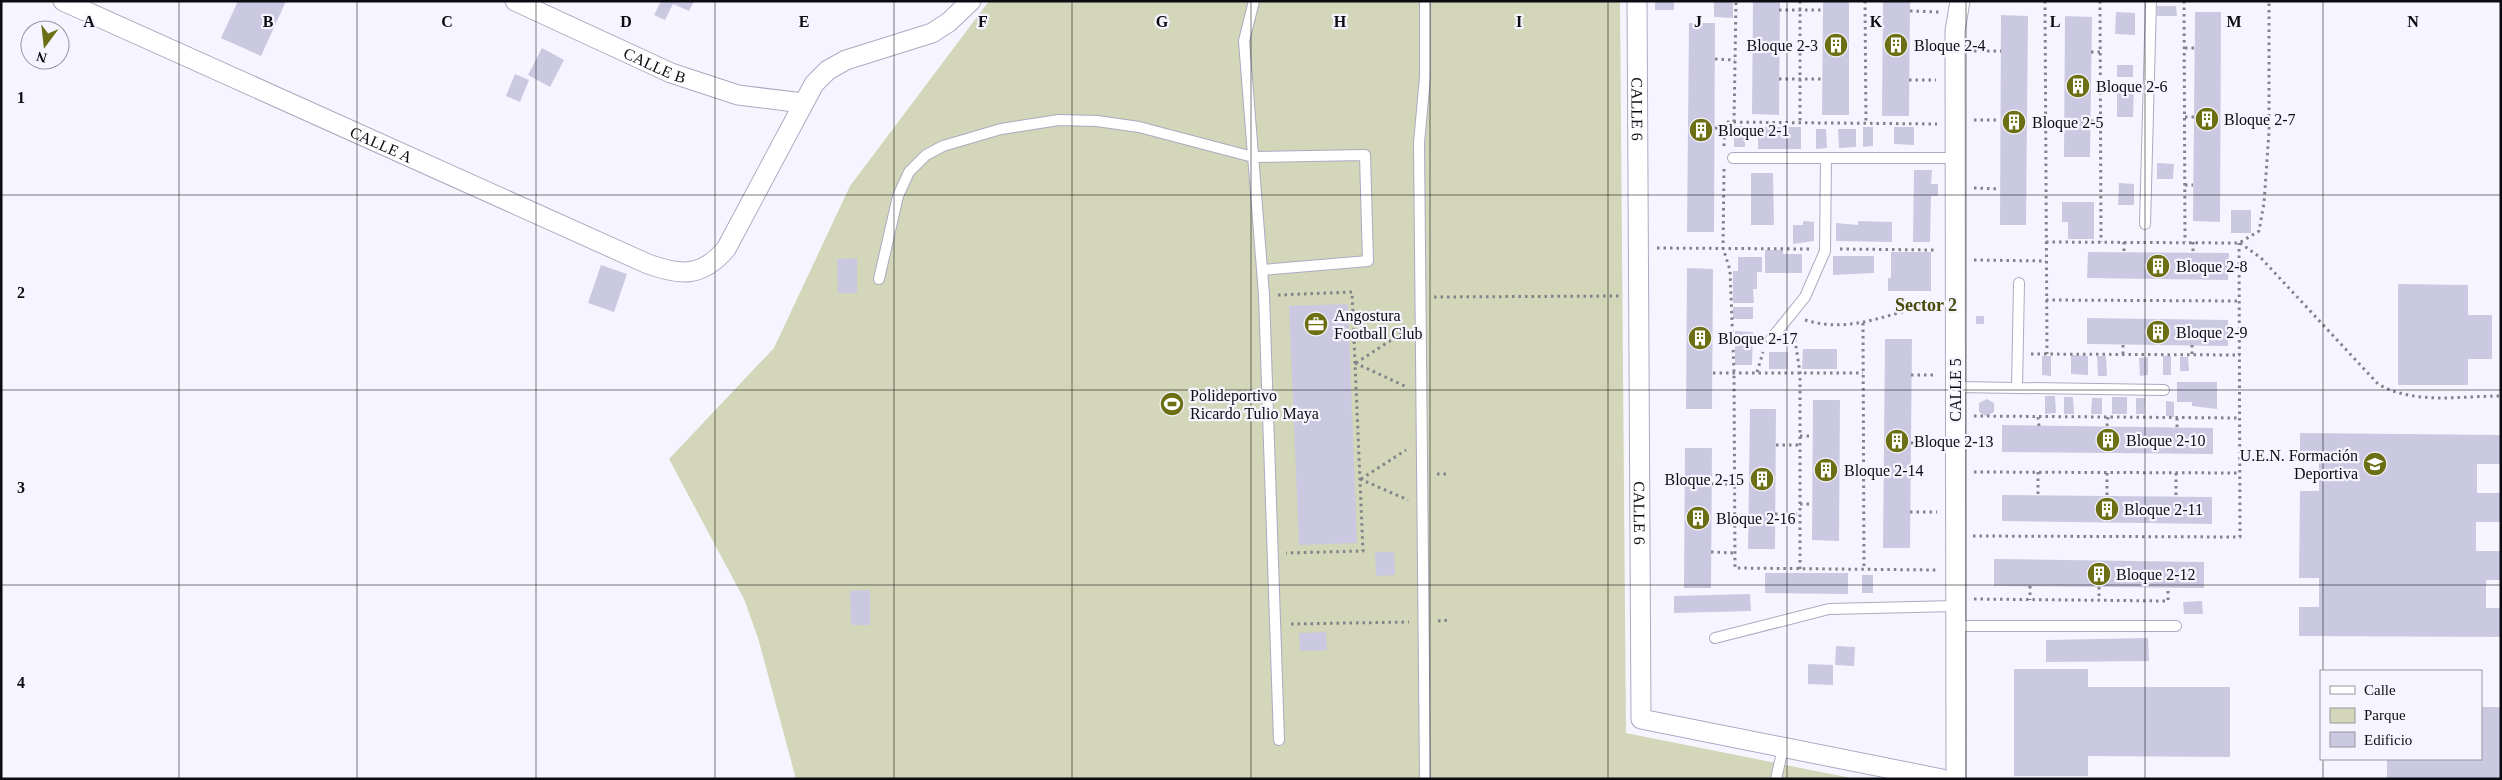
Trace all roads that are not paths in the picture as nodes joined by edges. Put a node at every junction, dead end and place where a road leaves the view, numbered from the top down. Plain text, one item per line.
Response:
1 (63, 1) edge
2 (515, 1) edge
3 (971, 1) edge
4 (1254, 1) edge
5 (1425, 1) edge
6 (1636, 1) edge
7 (2151, 1) edge
8 (1959, 7) edge
9 (803, 104) junction
10 (1253, 157) junction
11 (1733, 158) dead end
12 (1826, 158) junction
13 (1956, 158) junction
14 (2146, 224) dead end
15 (1262, 270) junction
16 (879, 279) dead end
17 (2019, 283) dead end
18 (1771, 339) road end
19 (1955, 381) junction
20 (2017, 388) junction
21 (2164, 390) dead end
22 (1956, 602) junction
23 (1956, 626) junction
24 (2176, 626) dead end
25 (1715, 638) dead end
26 (1279, 740) dead end
27 (1783, 748) junction
28 (1425, 779) edge
29 (1776, 779) edge
30 (1942, 779) edge
31 (1956, 779) edge

1 - 9 street, CALLE A
2 - 9 street, CALLE B
3 - 9 street
4 - 10 lane
5 - 28 lane
6 - 27 street, CALLE 6
7 - 14 lane
8 - 13 street, CALLE 5
10 - 15 lane
10 - 15 lane
10 - 16 lane
11 - 12 lane
12 - 13 lane
12 - 18 lane
13 - 19 street, CALLE 5
15 - 26 lane
17 - 20 lane
19 - 20 lane
19 - 22 street, CALLE 5
20 - 21 lane
22 - 23 street, CALLE 5
22 - 25 lane
23 - 24 lane
23 - 31 street, CALLE 5
27 - 29 lane
27 - 30 street, CALLE 6

